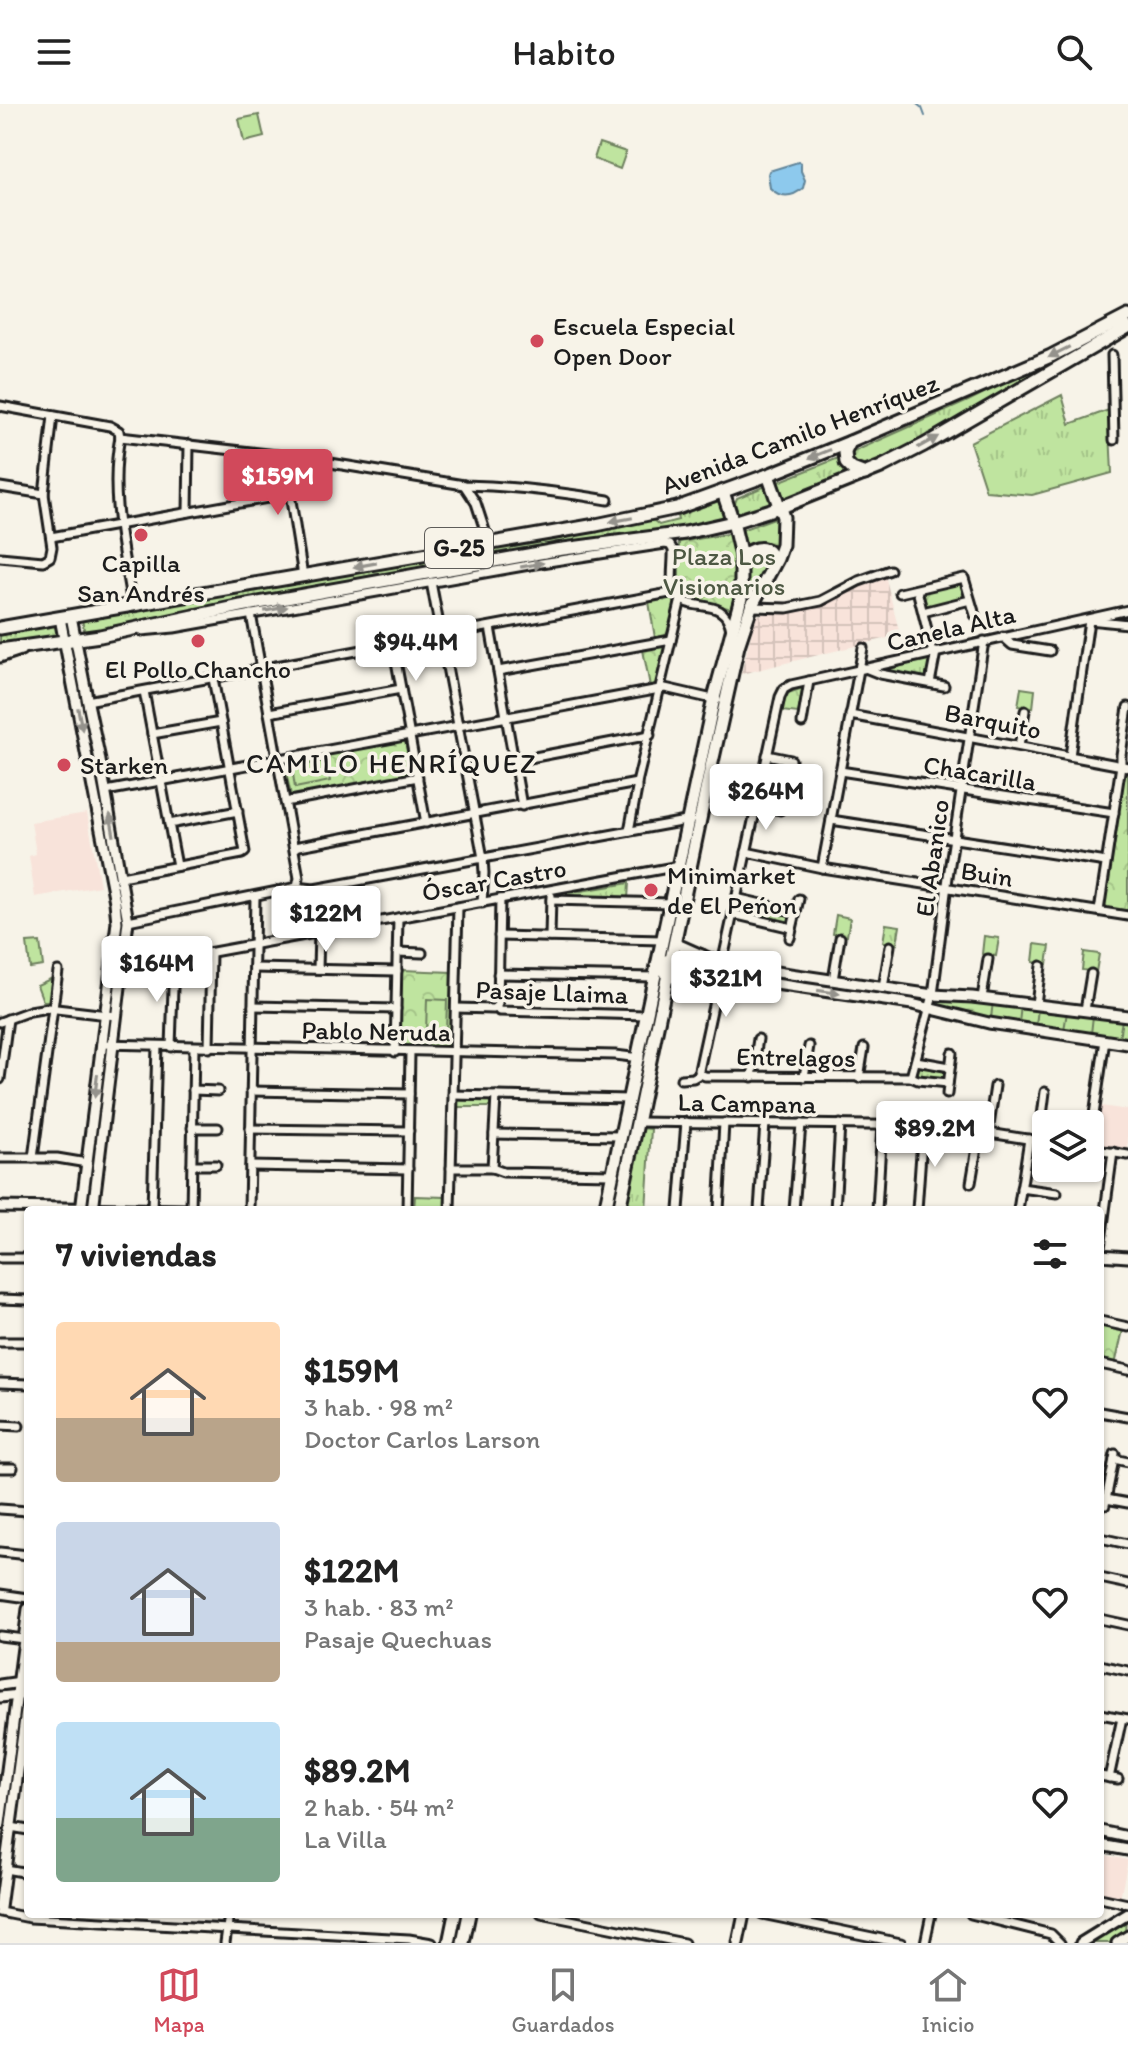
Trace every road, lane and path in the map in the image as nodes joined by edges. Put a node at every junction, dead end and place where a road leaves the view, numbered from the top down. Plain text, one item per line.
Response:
1 (1128, 316) edge
2 (1128, 327) edge
3 (1112, 355) dead end
4 (0, 406) edge
5 (53, 416) junction
6 (120, 437) junction
7 (1114, 440) dead end
8 (850, 442) junction
9 (189, 444) junction
10 (294, 457) junction
11 (865, 474) junction
12 (768, 475) junction
13 (464, 485) junction
14 (0, 487) edge
15 (723, 492) junction
16 (44, 494) junction
17 (290, 494) junction
18 (608, 500) dead end
19 (780, 507) junction
20 (188, 512) junction
21 (733, 522) junction
22 (119, 524) junction
23 (51, 537) junction
24 (489, 543) junction
25 (741, 556) junction
26 (0, 557) edge
27 (773, 566) junction
28 (890, 570) dead end
29 (303, 576) junction
30 (431, 582) junction
31 (917, 590) junction
32 (900, 593) dead end
33 (678, 595) junction
34 (970, 600) junction
35 (132, 605) junction
36 (751, 607) junction
37 (1128, 610) edge
38 (923, 612) junction
39 (251, 614) junction
40 (975, 615) dead end
41 (66, 617) junction
42 (1089, 620) junction
43 (1128, 624) edge
44 (490, 627) junction
45 (0, 628) edge
46 (1039, 629) junction
47 (732, 632) junction
48 (119, 633) junction
49 (441, 636) junction
50 (1003, 637) junction
51 (671, 640) junction
52 (71, 641) junction
53 (984, 641) junction
54 (393, 645) junction
55 (30, 647) junction
56 (863, 648) dead end
57 (1036, 649) junction
58 (0, 650) edge
59 (1050, 651) dead end
60 (934, 652) junction
61 (0, 658) edge
62 (261, 669) junction
63 (862, 669) junction
64 (498, 671) junction
65 (213, 678) junction
66 (809, 681) junction
67 (930, 683) junction
68 (944, 686) dead end
69 (401, 689) junction
70 (660, 689) junction
71 (144, 691) junction
72 (714, 698) junction
73 (87, 701) junction
74 (1128, 707) edge
75 (1025, 711) dead end
76 (269, 713) junction
77 (723, 713) junction
78 (850, 715) junction
79 (506, 717) junction
80 (221, 722) junction
81 (802, 723) dead end
82 (458, 726) junction
83 (152, 734) junction
84 (410, 735) junction
85 (650, 735) junction
86 (969, 737) junction
87 (1019, 746) junction
88 (767, 755) junction
89 (1070, 756) junction
90 (277, 760) junction
91 (791, 760) dead end
92 (514, 761) junction
93 (1125, 766) edge
94 (230, 768) junction
95 (840, 771) junction
96 (709, 776) junction
97 (418, 777) junction
98 (161, 781) junction
99 (637, 783) junction
100 (760, 787) junction
101 (961, 790) junction
102 (106, 791) junction
103 (285, 802) junction
104 (757, 805) junction
105 (522, 806) junction
106 (780, 810) dead end
107 (238, 811) junction
108 (1114, 813) junction
109 (475, 814) junction
110 (701, 818) junction
111 (687, 820) junction
112 (831, 820) junction
113 (426, 823) junction
114 (169, 824) junction
115 (629, 831) junction
116 (954, 839) junction
117 (294, 847) junction
118 (746, 852) junction
119 (694, 857) junction
120 (483, 858) junction
121 (1106, 862) junction
122 (177, 866) junction
123 (678, 866) junction
124 (822, 868) junction
125 (121, 877) junction
126 (297, 887) junction
127 (947, 888) junction
128 (551, 890) junction
129 (255, 897) junction
130 (736, 898) junction
131 (500, 899) junction
132 (799, 899) dead end
133 (551, 900) junction
134 (482, 903) junction
135 (671, 903) junction
136 (458, 907) junction
137 (1099, 911) junction
138 (796, 912) junction
139 (733, 914) junction
140 (1128, 916) edge
141 (398, 918) junction
142 (128, 921) junction
143 (792, 928) junction
144 (319, 933) junction
145 (499, 936) junction
146 (550, 937) junction
147 (790, 938) dead end
148 (840, 938) dead end
149 (662, 940) junction
150 (675, 943) junction
151 (254, 945) junction
152 (890, 946) dead end
153 (397, 952) junction
154 (211, 953) junction
155 (422, 953) dead end
156 (702, 955) junction
157 (672, 958) junction
158 (174, 959) junction
159 (988, 959) dead end
160 (658, 961) junction
161 (722, 964) junction
162 (1041, 966) dead end
163 (254, 968) junction
164 (318, 969) junction
165 (116, 970) junction
166 (58, 971) dead end
167 (397, 971) junction
168 (498, 974) junction
169 (1091, 974) dead end
170 (720, 976) junction
171 (654, 977) junction
172 (668, 978) junction
173 (833, 980) junction
174 (883, 988) junction
175 (933, 995) junction
176 (982, 998) junction
177 (1036, 1004) junction
178 (253, 1006) junction
179 (496, 1007) junction
180 (929, 1007) junction
181 (53, 1008) junction
182 (456, 1008) junction
183 (396, 1009) junction
184 (1085, 1010) junction
185 (646, 1015) junction
186 (110, 1016) junction
187 (1128, 1016) edge
188 (4, 1020) edge
189 (758, 1039) dead end
190 (1105, 1040) junction
191 (106, 1044) junction
192 (1128, 1044) edge
193 (157, 1046) junction
194 (809, 1046) dead end
195 (171, 1047) junction
196 (194, 1047) junction
197 (209, 1048) junction
198 (864, 1048) dead end
199 (252, 1049) junction
200 (395, 1052) junction
201 (410, 1052) junction
202 (454, 1053) junction
203 (952, 1053) dead end
204 (637, 1058) junction
205 (651, 1060) junction
206 (916, 1061) junction
207 (950, 1067) junction
208 (700, 1074) junction
209 (752, 1077) junction
210 (804, 1077) junction
211 (911, 1077) junction
212 (859, 1078) junction
213 (0, 1079) edge
214 (681, 1079) dead end
215 (948, 1083) junction
216 (995, 1086) dead end
217 (193, 1090) junction
218 (218, 1091) dead end
219 (251, 1091) junction
220 (1045, 1092) dead end
221 (409, 1094) junction
222 (947, 1094) dead end
223 (453, 1095) junction
224 (496, 1096) junction
225 (628, 1099) junction
226 (1044, 1110) edge
227 (1095, 1110) edge
228 (638, 1122) junction
229 (686, 1122) junction
230 (724, 1123) junction
231 (765, 1123) junction
232 (801, 1124) junction
233 (840, 1124) junction
234 (882, 1125) junction
235 (923, 1125) junction
236 (192, 1128) junction
237 (218, 1128) dead end
238 (250, 1129) junction
239 (409, 1131) junction
240 (984, 1131) junction
241 (494, 1134) junction
242 (620, 1136) junction
243 (1029, 1139) junction
244 (1032, 1139) edge
245 (1104, 1151) edge
246 (1113, 1152) junction
247 (1128, 1155) edge
248 (0, 1158) edge
249 (33, 1158) junction
250 (87, 1163) junction
251 (192, 1165) junction
252 (216, 1165) dead end
253 (250, 1166) junction
254 (451, 1168) junction
255 (492, 1168) junction
256 (408, 1169) junction
257 (612, 1174) junction
258 (971, 1183) dead end
259 (1021, 1188) junction
260 (1057, 1193) dead end
261 (81, 1206) edge
262 (93, 1206) edge
263 (152, 1206) edge
264 (188, 1206) edge
265 (249, 1206) edge
266 (407, 1206) edge
267 (450, 1206) edge
268 (606, 1206) edge
269 (620, 1206) edge
270 (679, 1206) edge
271 (719, 1206) edge
272 (759, 1206) edge
273 (794, 1206) edge
274 (835, 1206) edge
275 (877, 1206) edge
276 (917, 1206) edge
277 (1019, 1206) edge
278 (0, 1207) edge
279 (24, 1208) edge
280 (1104, 1218) edge
281 (1104, 1255) edge
282 (1128, 1257) edge
283 (0, 1258) edge
284 (24, 1258) edge
285 (0, 1299) edge
286 (24, 1300) edge
287 (1104, 1322) edge
288 (1128, 1327) edge
289 (0, 1342) edge
290 (24, 1342) edge
291 (1104, 1365) edge
292 (1128, 1370) edge
293 (0, 1383) edge
294 (24, 1384) edge
295 (1104, 1413) edge
296 (1128, 1417) edge
297 (0, 1425) edge
298 (19, 1426) dead end
299 (1128, 1462) edge
300 (0, 1468) edge
301 (13, 1468) dead end
302 (1128, 1503) edge
303 (0, 1509) edge
304 (24, 1511) edge
305 (1104, 1539) edge
306 (1128, 1544) edge
307 (0, 1552) edge
308 (24, 1555) edge
309 (1104, 1579) edge
310 (1128, 1584) edge
311 (0, 1594) edge
312 (24, 1597) edge
313 (1104, 1620) edge
314 (1128, 1625) edge
315 (0, 1636) edge
316 (24, 1639) joint
317 (1104, 1666) edge
318 (1128, 1671) edge
319 (23, 1682) edge
320 (0, 1685) edge
321 (17, 1695) junction
322 (24, 1695) edge
323 (0, 1697) edge
324 (1104, 1715) edge
325 (1125, 1719) edge
326 (4, 1754) edge
327 (24, 1757) edge
328 (1109, 1778) edge
329 (22, 1786) edge
330 (2, 1795) edge
331 (0, 1824) edge
332 (11, 1827) junction
333 (24, 1829) edge
334 (1104, 1832) edge
335 (1128, 1837) edge
336 (1104, 1846) edge
337 (1128, 1850) edge
338 (5, 1869) junction
339 (24, 1872) edge
340 (1104, 1899) edge
341 (1128, 1904) edge
342 (0, 1910) edge
343 (1128, 1914) edge
344 (24, 1916) edge
345 (30, 1918) edge
346 (228, 1918) edge
347 (454, 1918) edge
348 (468, 1918) edge
349 (561, 1918) edge
350 (743, 1918) edge
351 (781, 1918) edge
352 (930, 1918) edge
353 (987, 1918) edge
354 (227, 1929) junction
355 (1128, 1936) edge
356 (225, 1943) edge
357 (432, 1943) edge
358 (449, 1943) edge
359 (463, 1943) edge
360 (684, 1943) edge
361 (738, 1943) edge
362 (901, 1943) edge
363 (925, 1943) edge
364 (1060, 1943) edge
365 (1081, 1943) edge
366 (1117, 1943) edge

1 -> 8 main road, Avenida Camilo Henríquez / G-25
11 -> 2 main road, Avenida Camilo Henríquez / G-25
3 - 7 street
4 - 5 street
5 - 6 street
5 - 16 street
6 - 9 street
6 - 22 street
8 - 11 main road
8 -> 12 main road, Avenida Camilo Henríquez / G-25
9 - 10 street
9 - 20 street
10 - 13 street
10 - 17 street
11 - 19 main road, Avenida Camilo Henríquez / G-25
12 - 15 main road, Avenida Camilo Henríquez / G-25
12 - 19 main road
13 - 18 street
13 - 24 street
14 - 16 street
15 - 21 main road
15 -> 24 main road, Avenida Camilo Henríquez / G-25
16 - 23 street
17 - 20 street
17 - 29 street
19 - 21 main road, Avenida Camilo Henríquez / G-25
19 - 27 main road
20 - 22 street
21 - 25 main road
21 - 48 main road, Avenida Camilo Henríquez / G-25
22 - 23 street
22 - 35 street
23 - 26 street
24 -> 29 main road, Avenida Camilo Henríquez / G-25
25 - 27 main road
25 - 47 main road
27 - 36 main road
28 - 36 street
29 - 35 main road, Avenida Camilo Henríquez / G-25
30 -> 33 street, Avenida Camilo Henríquez
39 -> 30 street, Avenida Camilo Henríquez
30 - 49 street
31 - 32 street
31 - 34 street
31 - 38 street
33 - 44 street
33 - 47 street
33 - 51 street
34 - 38 street
34 - 40 street
35 - 41 main road, Avenida Camilo Henríquez / G-25
36 - 77 main road
37 - 42 street, Canela Alta
38 - 60 street
39 - 48 street, Avenida Camilo Henríquez
39 - 62 street
41 - 45 main road, Avenida Camilo Henríquez / G-25
41 - 52 main road
42 - 43 street
42 - 46 street, Canela Alta
42 - 89 street
44 - 49 street
44 - 64 street
46 - 50 street, Canela Alta
46 - 57 street
47 - 72 main road
48 - 52 main road, Avenida Camilo Henríquez / G-25
49 - 54 street
49 - 82 street
50 - 53 street, Canela Alta
50 - 57 street
51 - 64 street
51 - 70 street
52 - 55 main road, Avenida Camilo Henríquez / G-25
52 - 73 main road
52 -> 165 main road
53 - 60 street, Canela Alta
53 - 86 street, El Abanico
54 - 62 street
54 - 69 street
55 - 58 main road, Avenida Camilo Henríquez / G-25
55 - 61 street, Avenida Camilo Henríquez
56 - 63 street
57 - 59 street
60 - 63 street, Canela Alta
60 - 67 street
62 - 65 street
62 - 76 street
63 - 66 street, Canela Alta
63 - 67 street
63 - 78 street
64 - 79 street
65 - 71 street
65 - 80 street
66 - 81 street
66 - 88 street, Canela Alta
67 - 68 street
69 - 76 street
69 - 84 street
70 - 72 street
70 - 79 street
70 - 85 street
71 - 73 street
71 - 83 street
72 - 77 street
72 - 111 main road
73 - 102 main road
74 - 93 street
75 - 87 street
76 - 90 street
77 - 96 main road
78 - 86 street, Barquito
78 - 95 street
79 - 82 street
79 - 92 street
80 - 83 street
80 - 94 street
82 - 84 street
82 - 109 street
83 - 98 street
84 - 90 street
84 - 97 street
85 - 92 street
85 - 99 street
86 - 87 street, Barquito
86 - 101 street, El Abanico
87 - 89 street, Barquito
88 - 91 street
88 - 100 street
89 - 93 street, Barquito
90 - 94 street
90 - 103 street
92 - 105 street
93 - 108 street
94 - 98 street
94 - 107 street
95 - 101 street, Chacarilla
95 - 112 street
96 - 100 street
96 - 110 main road
97 - 103 street
97 - 113 street
98 - 102 street
98 - 114 street
99 - 105 street
99 - 115 street
100 - 104 street
101 - 108 street, Chacarilla
101 - 116 street, El Abanico
125 -> 102 main road
103 - 117 street
104 - 106 street
104 - 118 street
105 - 109 street
107 - 114 street
107 - 122 street
108 - 121 street
109 - 113 street
109 - 120 street
110 - 111 street
110 - 119 main road
111 - 115 street
111 - 123 main road
112 - 116 street
112 - 124 street
113 - 117 street
114 - 122 street
115 - 120 street
116 - 121 street
116 - 127 street, El Abanico
117 - 126 street
118 - 124 street, Buin
118 - 130 street
119 - 123 street, Óscar Castro
119 - 150 main road
120 - 126 street
120 - 134 street
121 - 137 street
122 - 125 street
123 - 128 street, Óscar Castro
123 - 135 main road
124 - 127 street, Buin
125 - 142 main road
126 - 129 street
127 - 137 street, Buin
127 - 175 street, El Abanico
128 - 131 street, Óscar Castro
128 - 133 street
129 - 142 street
129 - 151 street
130 - 138 street
130 - 139 street
131 - 134 street, Óscar Castro
131 - 145 street
132 - 138 street
133 - 135 street
133 - 146 street
134 - 136 street, Óscar Castro
135 - 149 main road
136 - 141 street, Óscar Castro
136 - 182 street
137 - 140 street, Buin
138 - 143 street
139 - 143 street
139 - 161 street
141 - 144 street, Óscar Castro
141 - 153 street
142 - 165 main road
143 - 147 street
144 - 151 street, Óscar Castro
144 - 164 street
145 - 146 street
145 - 168 street
146 - 149 street
148 - 173 street
149 - 160 main road
150 - 156 main road
150 - 157 main road
151 - 154 street, Óscar Castro
151 - 163 street
152 - 174 street
153 - 155 street
153 - 167 street
154 - 158 street, Óscar Castro
154 - 197 street
156 - 157 main road
156 - 161 main road
157 - 160 main road
157 - 172 main road
158 - 165 street, Óscar Castro
158 - 195 street
159 - 176 street
160 - 171 main road
160 - 172 main road
161 - 170 street
161 - 173 main road
162 - 177 street
163 - 164 street
163 - 178 street
164 - 167 street
165 - 186 main road
166 - 181 street
167 - 183 street
168 - 171 street
168 - 179 street
169 - 184 street
170 - 172 main road
170 -> 180 main road
170 - 208 street
171 - 185 main road
172 - 205 main road
173 - 174 main road
174 - 175 main road
175 - 176 main road
175 - 180 street, El Abanico
176 - 177 main road
177 - 184 main road
178 - 183 street
178 - 199 street
179 - 182 street, Pasaje Llaima
179 - 185 street, Pasaje Llaima
180 - 190 main road
180 - 206 street, El Abanico
181 - 186 street
181 - 188 street
181 - 249 street
182 - 202 street
183 - 200 street
184 - 187 main road
185 - 204 main road
186 - 191 main road
188 - 213 street
189 - 209 street
190 - 192 main road
190 - 227 street
191 - 193 street, Pablo Neruda
191 -> 250 main road
191 - 262 main road
193 - 195 street, Pablo Neruda
193 - 263 street
194 - 210 street
195 - 196 street, Pablo Neruda
196 - 197 street, Pablo Neruda
196 - 217 street
197 - 199 street, Pablo Neruda
198 - 212 street
199 - 200 street, Pablo Neruda
199 - 219 street
200 - 201 street, Pablo Neruda
201 - 202 street, Pablo Neruda
201 - 221 street
202 - 204 street, Pablo Neruda
202 - 223 street
203 - 207 street
204 - 205 street, Pablo Neruda
204 - 225 main road
205 - 228 main road
206 - 207 street
206 - 211 street, El Abanico
207 - 215 street
208 - 209 street, Entrelagos
208 - 214 street, Entrelagos
209 - 210 street, Entrelagos
210 - 212 street, Entrelagos
211 - 212 street, Entrelagos
211 - 215 street, Entrelagos
215 - 222 street
216 - 240 street
217 - 218 street
217 - 236 street
219 - 221 street
219 - 238 street
220 - 226 street
221 - 239 street
223 - 224 street
223 - 254 street
224 - 225 street
224 - 241 street
225 - 242 main road
228 - 229 street, La Campana
228 - 269 main road
229 - 230 street, La Campana
229 - 270 street
230 - 231 street, La Campana
230 - 271 street
231 - 232 street, La Campana
231 - 272 street
232 - 233 street, La Campana
232 - 273 street
233 - 234 street, La Campana
233 - 274 street
234 - 235 street, La Campana
234 - 275 street
235 - 240 street, La Campana
235 - 276 street
236 - 237 street
236 - 251 street
238 - 239 street
238 - 253 street
239 - 256 street
240 - 243 street, La Campana
240 - 258 street
241 - 242 street
241 - 255 street
242 - 257 main road
243 - 244 street, La Campana
243 - 259 street
245 - 246 street
246 - 247 street
246 - 280 street
248 - 249 street
249 - 250 street
250 - 261 main road
251 - 252 street
251 - 264 street
253 - 256 street
253 - 265 street
254 - 255 street
254 - 267 street
255 - 257 street
256 - 266 street
257 - 268 main road
259 - 260 street
259 - 277 street
278 - 279 main road
281 - 282 main road
283 - 284 street
285 - 286 street
287 - 288 street
289 - 290 street
291 - 292 street
293 - 294 street
295 - 296 street
297 - 298 street
299 - 302 street
300 - 301 street
303 - 304 street
305 - 306 street
307 - 308 street
309 - 310 street
311 - 312 street
313 - 314 street
315 - 316 street
316 - 319 main road
317 - 318 street
319 - 320 main road
319 - 321 main road
321 - 322 main road
321 - 323 main road
321 - 326 main road
324 - 325 street
325 - 328 street
326 - 330 main road
327 - 329 main road
329 - 332 main road
330 - 331 main road
332 - 333 street
332 - 338 main road
334 - 335 main road
336 - 337 main road
338 - 339 street
338 - 342 main road
340 - 341 street
342 - 344 street
343 - 365 main road
345 - 354 street
346 - 354 street
347 - 358 main road
348 - 359 main road
349 - 360 street
350 - 361 main road
351 - 362 street
352 - 363 street
353 - 364 street
354 - 356 street
354 - 357 street
355 - 366 main road

